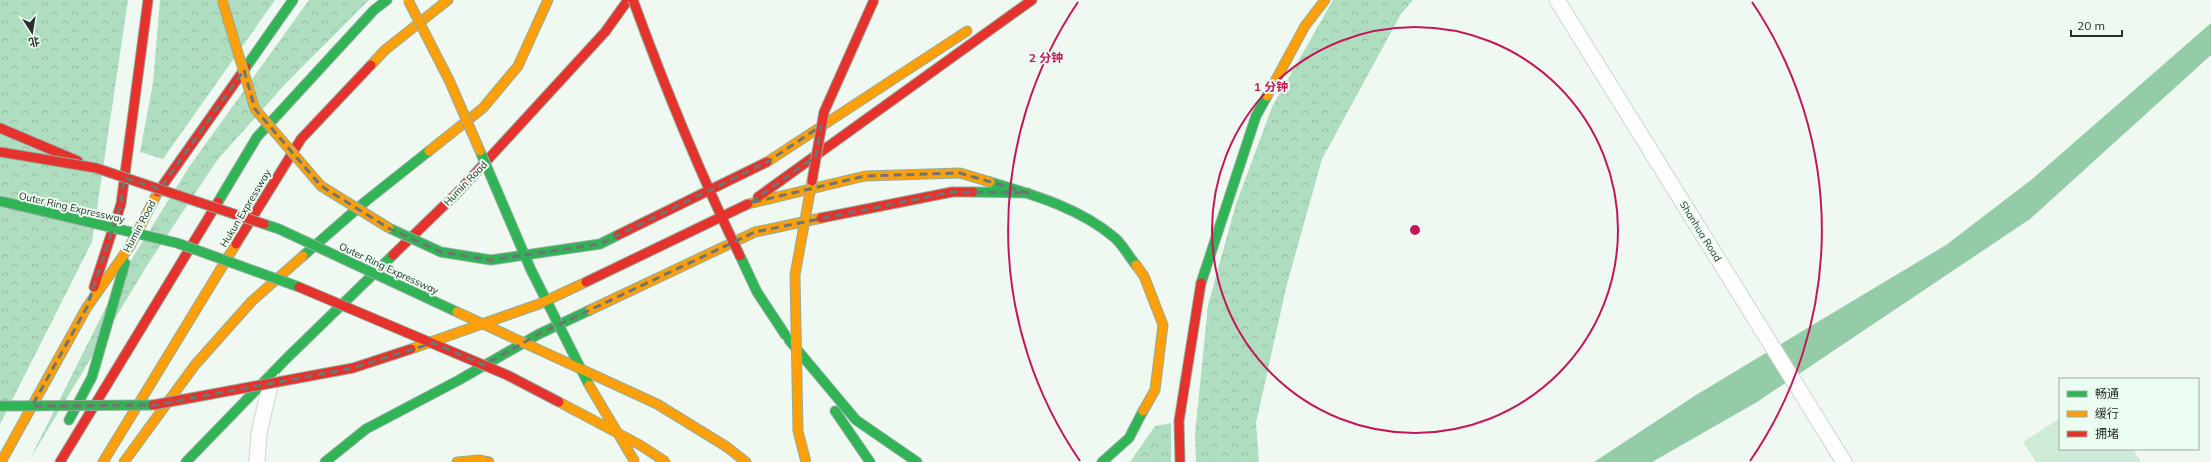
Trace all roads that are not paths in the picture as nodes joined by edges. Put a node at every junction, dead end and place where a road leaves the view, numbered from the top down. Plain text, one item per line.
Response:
1 (142, 0) edge
2 (148, 0) edge
3 (222, 0) edge
4 (293, 0) edge
5 (387, 0) edge
6 (408, 0) edge
7 (448, 0) edge
8 (548, 0) edge
9 (628, 0) edge
10 (633, 0) edge
11 (874, 0) edge
12 (1032, 0) edge
13 (1325, 0) edge
14 (1558, 0) edge
15 (976, 26) dead end
16 (140, 72) junction
17 (0, 128) edge
18 (0, 152) edge
19 (96, 168) junction
20 (1028, 193) junction
21 (0, 201) edge
22 (748, 204) junction
23 (130, 246) junction
24 (87, 307) junction
25 (786, 336) junction
26 (273, 372) junction
27 (0, 406) edge
28 (64, 430) dead end
29 (1, 462) edge
30 (60, 462) edge
31 (103, 462) edge
32 (124, 462) edge
33 (186, 462) edge
34 (257, 462) edge
35 (325, 462) edge
36 (457, 462) edge
37 (489, 462) edge
38 (634, 462) edge
39 (666, 462) edge
40 (746, 462) edge
41 (806, 462) edge
42 (870, 462) edge
43 (918, 462) edge
44 (1102, 462) edge
45 (1180, 462) edge
46 (1844, 462) edge

1 - 16 highway
2 - 16 highway
3 - 15 highway, bridge
4 - 23 highway, Humin Road
5 - 30 highway
6 - 38 highway, bridge
7 - 31 highway, Hukun Expressway
8 - 32 highway, bridge
9 - 26 highway, Humin Road
10 - 25 highway, bridge
11 - 41 highway, bridge
12 - 22 highway
13 - 45 highway
14 - 46 street, Shanhua Road
16 - 24 highway
17 - 19 highway, bridge
18 - 19 highway, Outer Ring Expressway, bridge
19 - 40 highway, Outer Ring Expressway, bridge
20 - 22 highway
20 - 35 highway
20 - 44 highway
21 - 39 highway, Outer Ring Expressway, bridge
22 - 27 highway, bridge
23 - 24 highway, Humin Road
23 - 28 highway
24 - 29 highway, Humin Road
25 - 42 highway, bridge
25 - 43 highway, bridge
26 - 33 highway, Humin Road
26 - 34 street
36 - 37 highway

